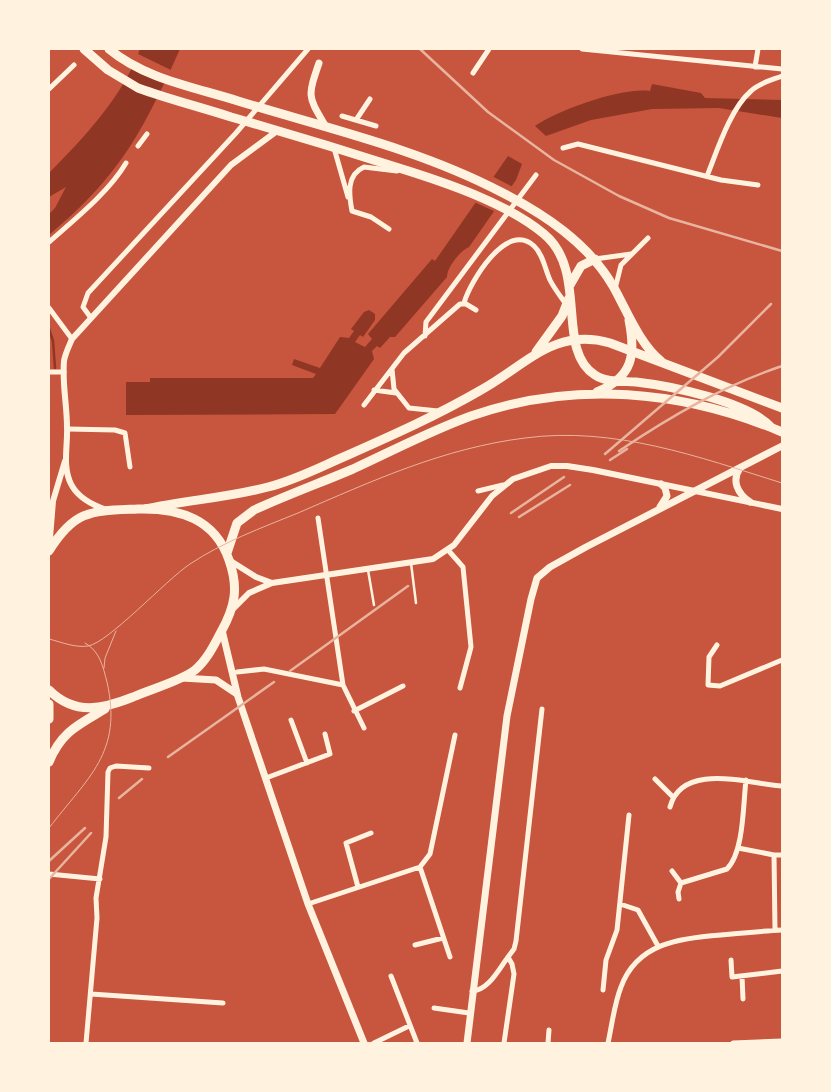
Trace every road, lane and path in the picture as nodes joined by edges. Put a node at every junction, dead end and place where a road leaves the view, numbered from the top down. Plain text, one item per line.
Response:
1 (84, 49) edge
2 (109, 49) edge
3 (308, 49) edge
4 (489, 49) edge
5 (582, 49) edge
6 (758, 49) edge
7 (319, 63) dead end
8 (74, 65) dead end
9 (755, 67) junction
10 (782, 69) edge
11 (472, 75) dead end
12 (782, 76) edge
13 (49, 89) edge
14 (370, 99) dead end
15 (342, 116) dead end
16 (356, 120) junction
17 (376, 126) dead end
18 (326, 127) junction
19 (277, 131) junction
20 (147, 134) dead end
21 (138, 146) dead end
22 (334, 147) junction
23 (562, 148) dead end
24 (126, 163) dead end
25 (422, 175) junction
26 (536, 175) dead end
27 (707, 176) junction
28 (758, 185) dead end
29 (350, 202) junction
30 (389, 229) dead end
31 (648, 238) dead end
32 (49, 242) edge
33 (631, 254) junction
34 (595, 259) junction
35 (570, 288) junction
36 (614, 289) junction
37 (464, 303) junction
38 (567, 306) junction
39 (49, 308) edge
40 (476, 310) dead end
41 (627, 314) junction
42 (91, 318) junction
43 (574, 325) junction
44 (425, 336) junction
45 (72, 339) junction
46 (575, 339) junction
47 (633, 352) junction
48 (534, 355) junction
49 (392, 368) junction
50 (674, 368) junction
51 (49, 372) edge
52 (64, 372) junction
53 (616, 381) junction
54 (374, 390) junction
55 (396, 393) junction
56 (592, 394) junction
57 (364, 405) dead end
58 (782, 408) edge
59 (442, 411) junction
60 (771, 427) junction
61 (68, 429) junction
62 (782, 432) edge
63 (781, 447) edge
64 (66, 458) junction
65 (742, 466) junction
66 (130, 467) dead end
67 (661, 484) junction
68 (503, 485) junction
69 (697, 490) junction
70 (478, 491) dead end
71 (750, 502) junction
72 (145, 509) junction
73 (782, 509) edge
74 (109, 510) junction
75 (656, 510) junction
76 (318, 518) dead end
77 (49, 550) edge
78 (448, 550) junction
79 (228, 557) junction
80 (411, 563) junction
81 (368, 569) junction
82 (326, 576) junction
83 (272, 583) junction
84 (416, 603) dead end
85 (374, 605) dead end
86 (232, 609) junction
87 (222, 630) junction
88 (717, 645) dead end
89 (782, 660) edge
90 (238, 672) dead end
91 (175, 679) junction
92 (342, 685) junction
93 (403, 686) dead end
94 (460, 688) dead end
95 (49, 690) edge
96 (238, 697) junction
97 (49, 704) edge
98 (108, 707) junction
99 (542, 709) dead end
100 (354, 711) junction
101 (49, 719) edge
102 (291, 720) dead end
103 (364, 728) dead end
104 (325, 734) dead end
105 (455, 735) dead end
106 (49, 762) edge
107 (307, 763) junction
108 (149, 768) dead end
109 (266, 778) junction
110 (655, 778) dead end
111 (746, 780) junction
112 (782, 786) edge
113 (673, 797) junction
114 (670, 807) dead end
115 (629, 815) dead end
116 (371, 833) dead end
117 (738, 848) junction
118 (782, 854) edge
119 (774, 856) junction
120 (420, 867) junction
121 (672, 871) dead end
122 (49, 874) edge
123 (100, 880) junction
124 (681, 883) junction
125 (358, 887) junction
126 (679, 899) dead end
127 (308, 904) junction
128 (620, 904) junction
129 (775, 930) junction
130 (782, 930) edge
131 (442, 938) junction
132 (414, 945) dead end
133 (658, 946) junction
134 (450, 957) dead end
135 (508, 957) junction
136 (731, 960) dead end
137 (782, 971) edge
138 (391, 976) dead end
139 (742, 976) junction
140 (603, 990) dead end
141 (472, 991) junction
142 (91, 994) junction
143 (743, 1000) dead end
144 (223, 1003) dead end
145 (434, 1008) dead end
146 (469, 1013) junction
147 (409, 1026) junction
148 (550, 1030) dead end
149 (782, 1041) edge
150 (86, 1043) edge
151 (364, 1043) edge
152 (374, 1043) edge
153 (417, 1043) edge
154 (466, 1043) edge
155 (504, 1043) edge
156 (548, 1043) edge
157 (608, 1043) edge
158 (733, 1043) edge
159 (737, 1043) edge

1 - 19 highway
2 - 18 highway
3 - 42 street
4 - 11 street
5 - 9 street
6 - 9 street
7 - 18 main road
8 - 13 street
9 - 10 street
12 - 27 street
14 - 16 street
15 - 16 street
16 - 17 street
18 - 34 highway
19 - 22 highway
19 - 42 street
20 - 21 street
22 - 25 highway
22 - 29 street
23 - 27 street
24 - 32 street
25 - 29 street
25 - 35 highway
26 - 44 street
27 - 28 street
29 - 30 street
31 - 33 street
33 - 34 street
33 - 36 street
34 - 35 highway
34 - 36 highway
35 - 38 highway
35 - 43 highway
36 - 41 highway
37 - 38 street
37 - 40 street
37 - 44 street
38 - 43 street
38 - 48 highway
39 - 45 street
41 - 47 highway
41 - 50 highway
42 - 45 street
43 - 46 highway
44 - 49 street
45 - 52 street
46 - 47 highway
46 - 48 highway
46 - 53 highway
47 - 50 highway
47 - 53 highway
48 - 59 highway
49 - 54 street
49 - 55 street
50 - 58 highway
51 - 52 street
52 - 61 street
53 - 56 highway
53 - 60 highway
54 - 55 street
54 - 57 street
55 - 59 street
56 - 60 highway
56 - 79 highway
59 - 72 highway
60 - 62 highway
61 - 64 street
61 - 66 street
63 - 65 main road
64 - 74 street
64 - 77 street
65 - 69 main road
65 - 71 main road
67 - 68 street
67 - 69 street
67 - 75 main road
68 - 70 street
68 - 78 street
69 - 71 street
69 - 75 main road
71 - 73 street
72 - 74 highway
72 - 79 highway
74 - 77 highway
75 - 141 main road
76 - 82 street
78 - 80 street
78 - 94 street
79 - 83 street
79 - 86 highway
80 - 81 street
80 - 84 lane
81 - 82 street
81 - 85 lane
82 - 83 street
82 - 92 street
83 - 86 street
86 - 87 highway
87 - 91 highway
87 - 96 main road
88 - 89 street
90 - 92 street
91 - 96 main road
91 - 98 highway
92 - 100 street
93 - 100 street
95 - 98 highway
96 - 109 main road
97 - 101 highway
98 - 106 highway
99 - 135 street
100 - 103 street
102 - 107 street
104 - 107 street
105 - 120 street
107 - 109 street
108 - 123 street
109 - 127 main road
110 - 113 street
111 - 112 street
111 - 113 street
111 - 117 street
113 - 114 street
115 - 128 street
116 - 125 street
117 - 119 street
117 - 124 street
118 - 119 street
119 - 129 street
120 - 125 street
120 - 131 street
121 - 124 street
122 - 123 street
123 - 142 street
124 - 126 street
125 - 127 street
127 - 151 main road
128 - 133 street
128 - 140 street
129 - 130 street
129 - 133 street
131 - 132 street
131 - 134 street
133 - 157 street
135 - 141 street
135 - 155 street
136 - 139 street
137 - 139 street
138 - 147 street
139 - 143 street
141 - 146 main road
142 - 144 street
142 - 150 street
145 - 146 street
146 - 154 main road
147 - 152 street
147 - 153 street
148 - 156 street
149 - 159 street
158 - 159 street

